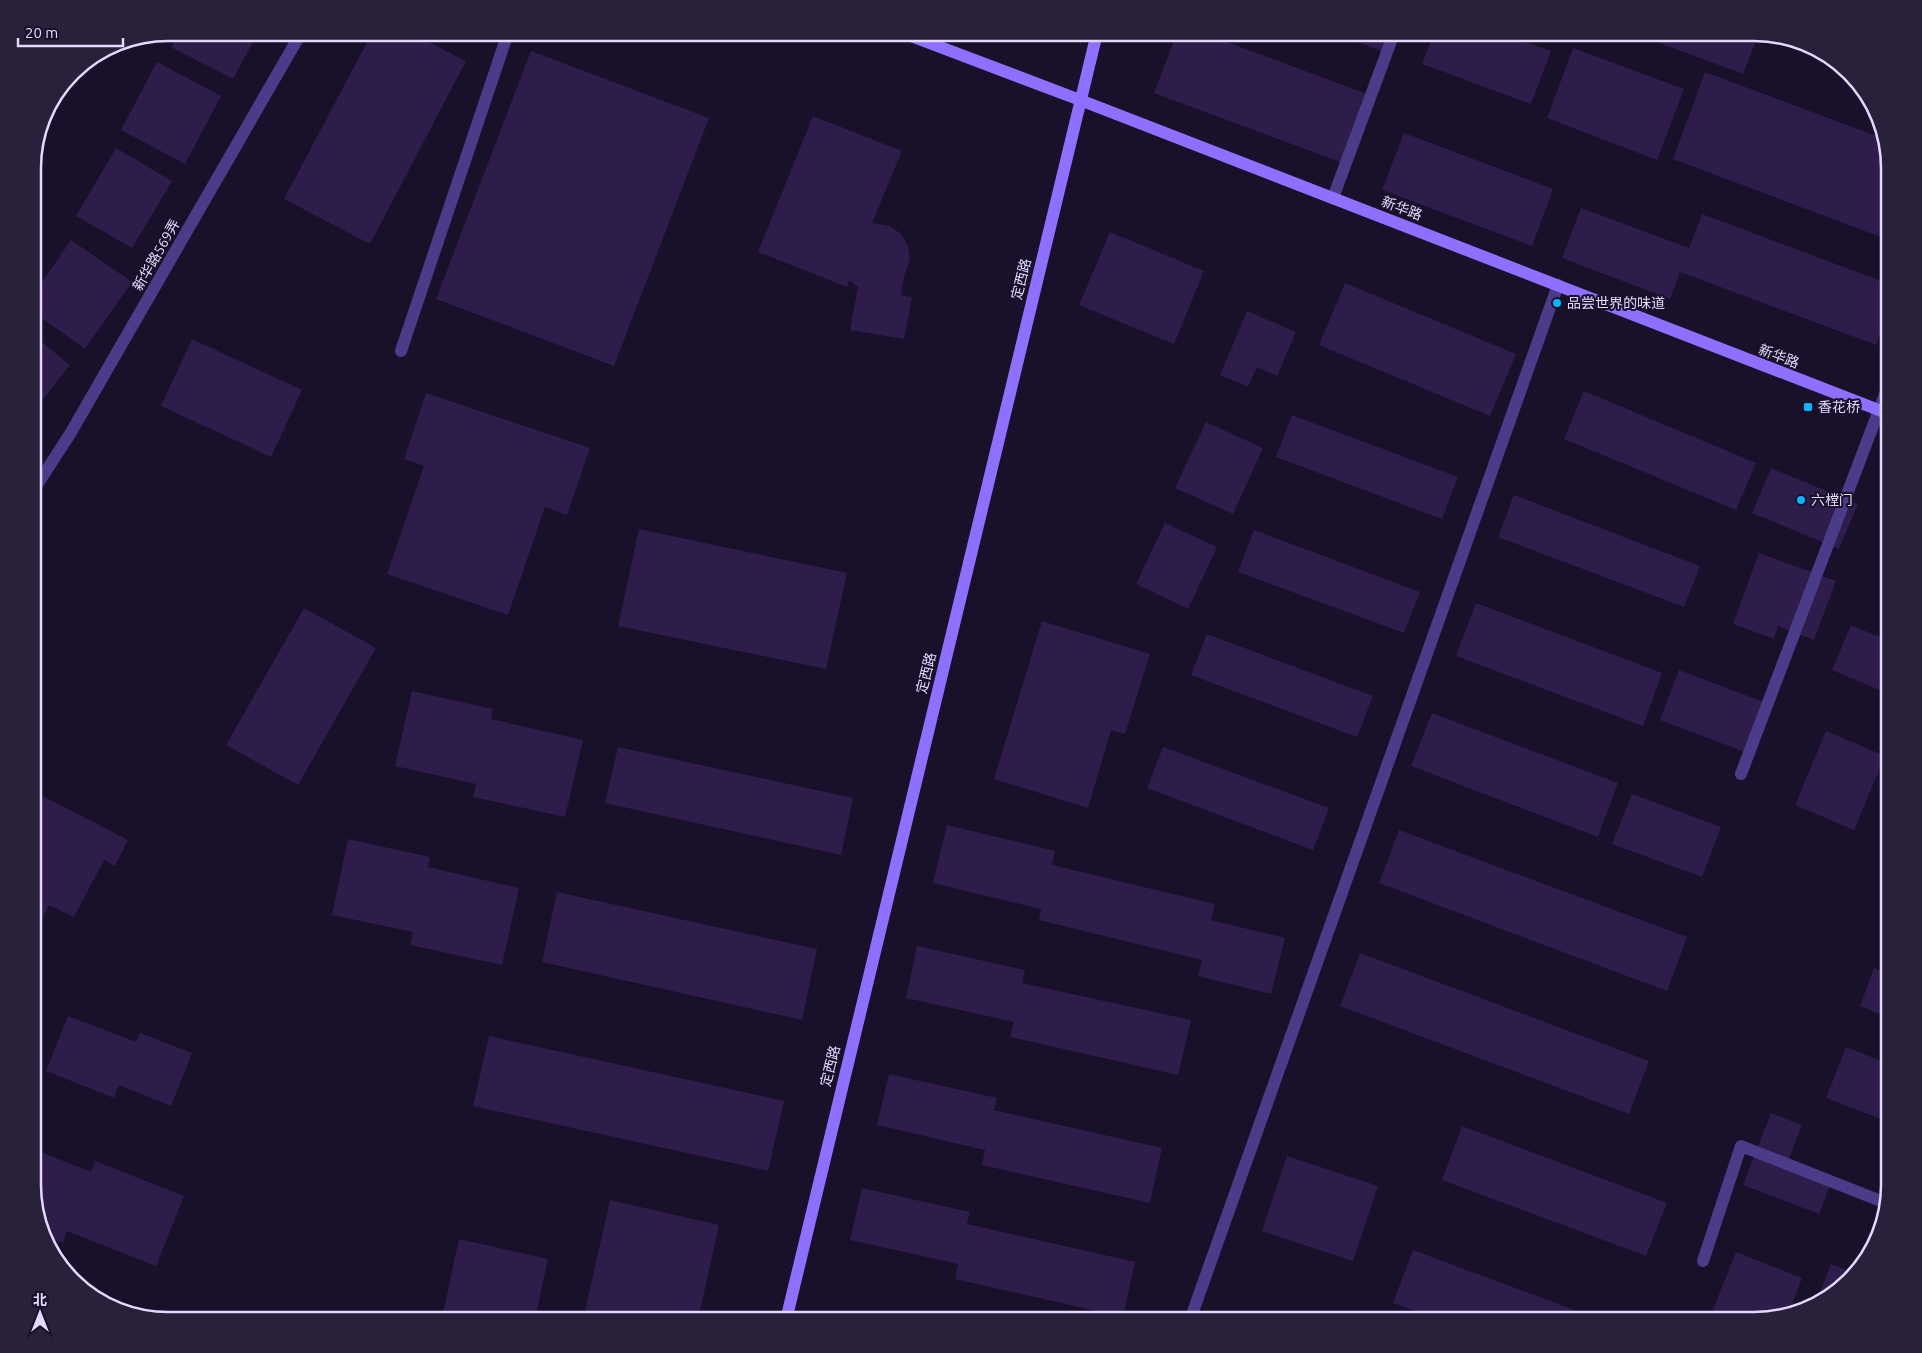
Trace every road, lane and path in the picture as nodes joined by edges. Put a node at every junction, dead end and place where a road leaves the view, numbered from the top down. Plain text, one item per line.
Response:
1 (1094, 41) edge
2 (1391, 41) edge
3 (295, 42) edge
4 (505, 42) edge
5 (928, 42) edge
6 (1080, 100) junction
7 (1333, 198) junction
8 (1558, 285) junction
9 (401, 351) dead end
10 (1881, 411) edge
11 (1881, 420) edge
12 (42, 477) edge
13 (1741, 774) dead end
14 (1880, 1201) edge
15 (1703, 1261) dead end
16 (788, 1312) edge
17 (1193, 1312) edge

1 - 6 street, 定西路
2 - 7 street
3 - 12 street, 新华路569弄
4 - 9 street
5 - 6 street, 新华路
6 - 7 street, 新华路
6 - 16 street, 定西路
7 - 8 street, 新华路
8 - 10 street, 新华路
8 - 17 street
11 - 13 street
14 - 15 street

